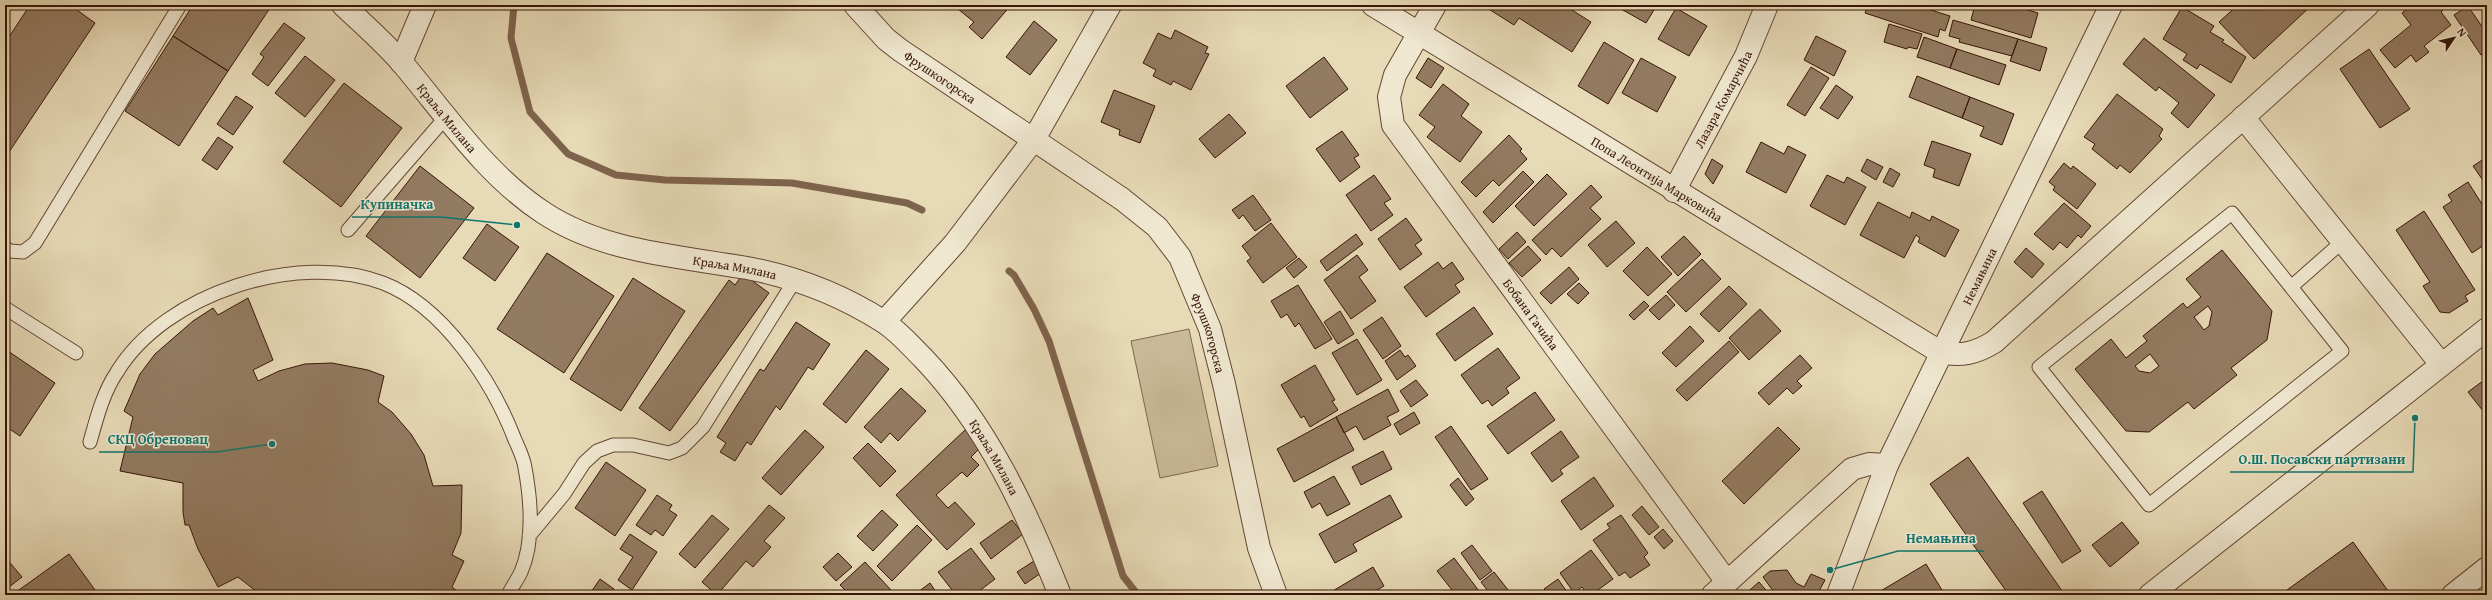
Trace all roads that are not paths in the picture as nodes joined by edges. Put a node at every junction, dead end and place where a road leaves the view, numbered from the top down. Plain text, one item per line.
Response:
1 (180, 5) edge
2 (343, 5) edge
3 (425, 5) edge
4 (855, 5) edge
5 (1110, 5) edge
6 (1373, 5) edge
7 (1435, 5) edge
8 (1767, 5) edge
9 (2111, 5) edge
10 (2368, 5) edge
11 (1420, 34) junction
12 (401, 62) junction
13 (446, 117) junction
14 (2243, 117) junction
15 (1034, 139) junction
16 (1674, 191) junction
17 (348, 230) dead end
18 (2342, 242) junction
19 (7, 253) edge
20 (795, 280) junction
21 (2291, 287) junction
22 (5, 308) edge
23 (884, 322) junction
24 (2487, 329) edge
25 (1940, 352) junction
26 (76, 353) dead end
27 (2441, 364) junction
28 (90, 442) dead end
29 (1887, 465) junction
30 (529, 536) junction
31 (2487, 568) edge
32 (1720, 589) edge
33 (508, 595) edge
34 (1060, 595) edge
35 (1276, 595) edge
36 (1838, 595) edge
37 (2150, 595) edge
38 (2453, 595) edge

1 - 19 lane
2 - 12 street, Краља Милана
3 - 12 street
4 - 15 street, Фрушкогорска
5 - 15 street
6 - 11 street, Попа Леонтија Марковића
7 - 11 street, Бобана Гачића
8 - 16 street, Лазара Комарчића
9 - 25 street, Немањина
10 - 14 street
11 - 16 street, Попа Леонтија Марковића
11 - 32 street, Бобана Гачића
12 - 13 street, Краља Милана
13 - 17 lane
13 - 20 street, Краља Милана
14 - 18 street
14 - 25 street
15 - 23 street
15 - 35 street, Фрушкогорска
16 - 25 street, Попа Леонтија Марковића
18 - 21 lane
18 - 27 street
20 - 23 street, Краља Милана
20 - 30 lane
21 - 21 lane
22 - 26 lane
23 - 34 street, Краља Милана
24 - 27 street
25 - 29 street, Немањина
27 - 37 street
28 - 30 lane
29 - 32 street
29 - 36 street, Немањина
30 - 33 lane
31 - 38 street

